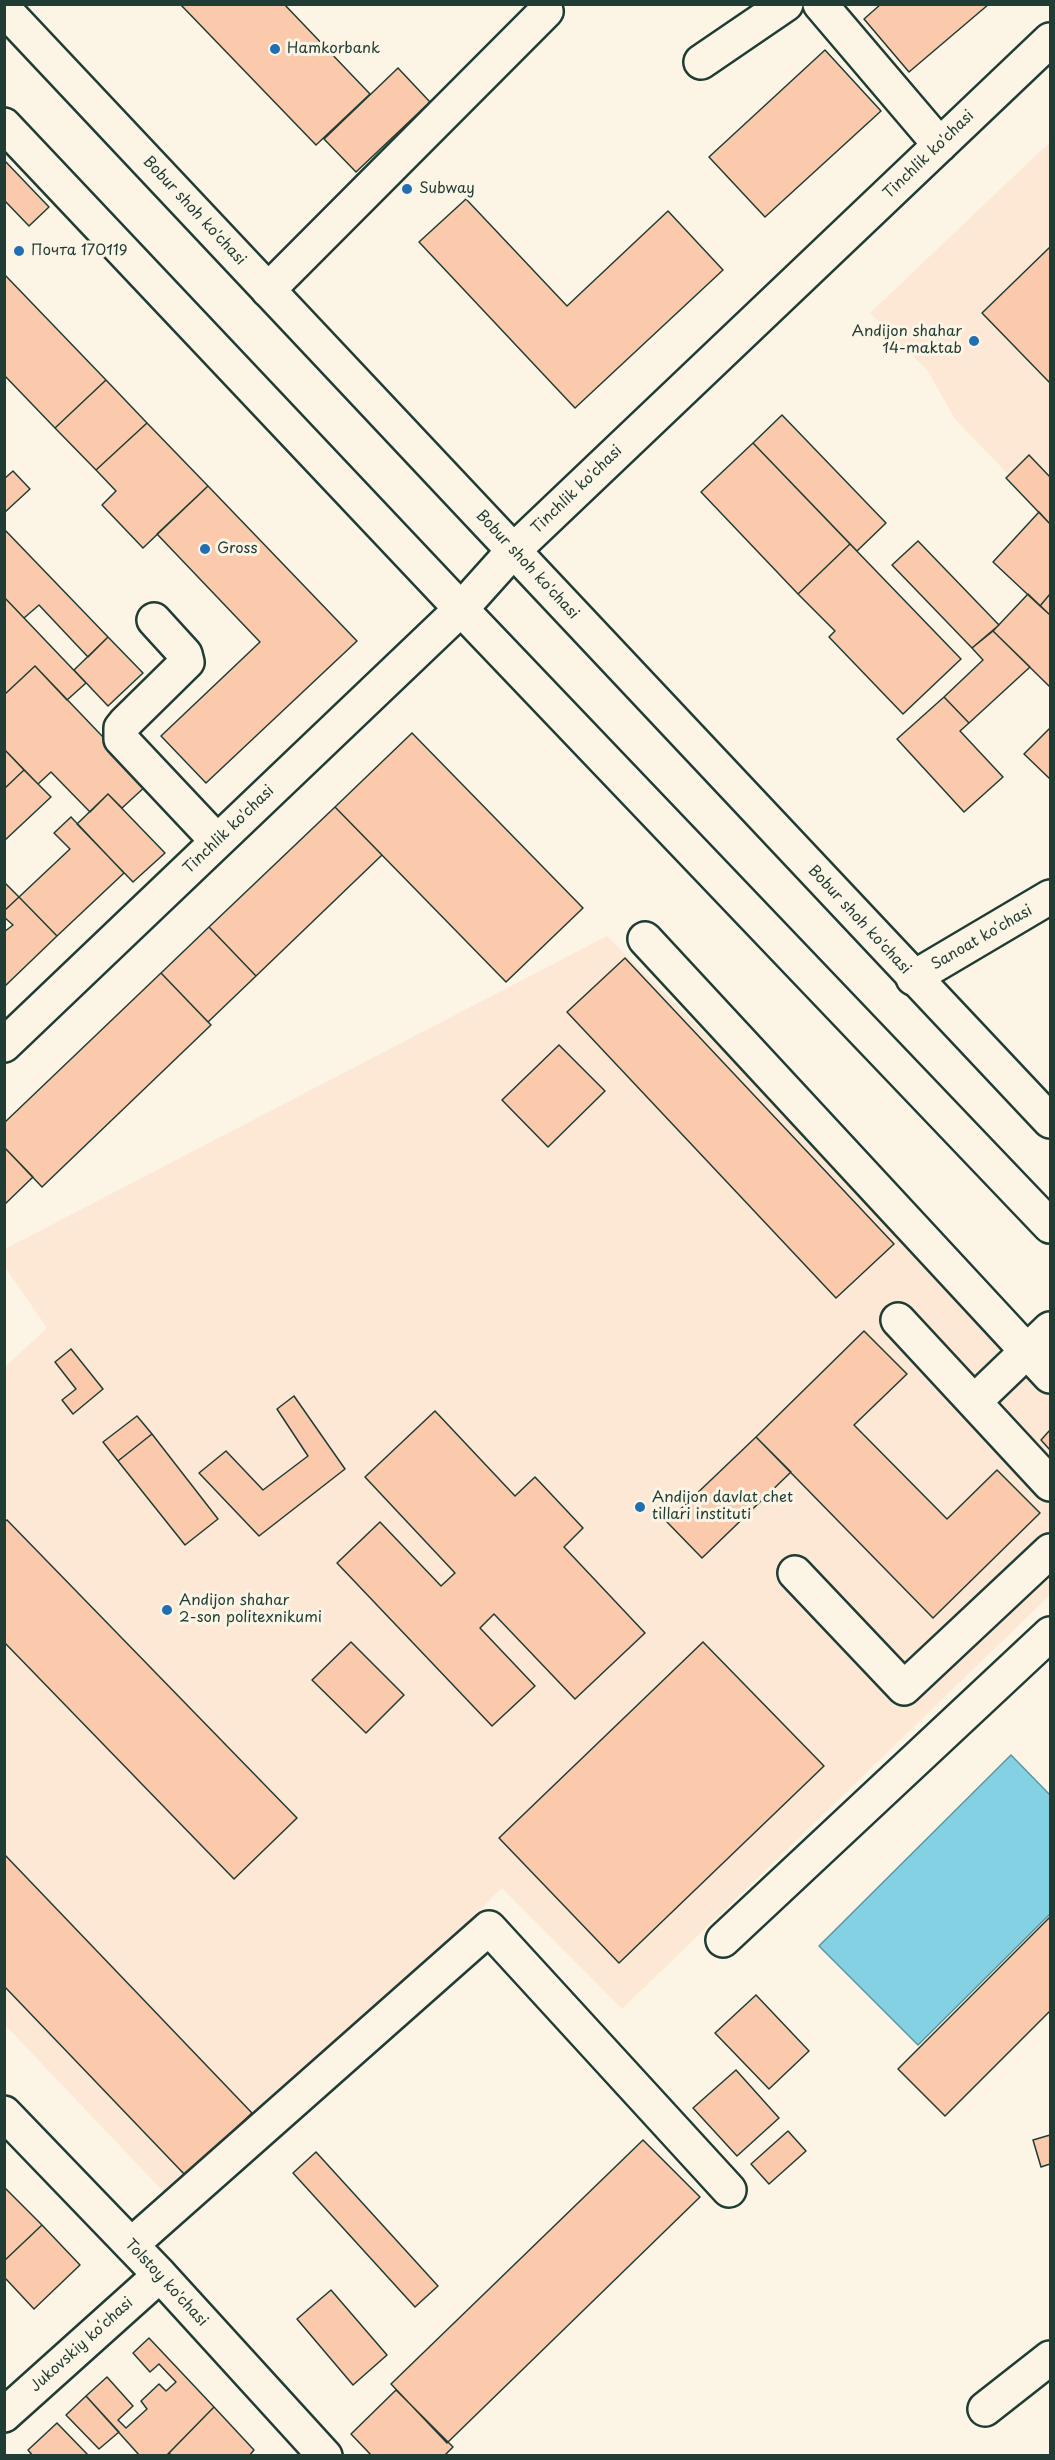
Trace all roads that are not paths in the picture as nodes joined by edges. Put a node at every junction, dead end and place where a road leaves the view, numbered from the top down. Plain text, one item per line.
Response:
1 (544, 4) edge
2 (786, 4) edge
3 (820, 4) edge
4 (4, 9) edge
5 (1050, 40) edge
6 (701, 62) dead end
7 (4, 125) edge
8 (940, 145) junction
9 (268, 290) junction
10 (513, 550) junction
11 (461, 609) junction
12 (154, 620) dead end
13 (217, 841) junction
14 (1050, 897) edge
15 (645, 939) dead end
16 (913, 978) junction
17 (4, 1045) edge
18 (1050, 1121) edge
19 (1050, 1226) edge
20 (898, 1320) dead end
21 (1039, 1341) edge
22 (1050, 1376) edge
23 (974, 1402) junction
24 (1050, 1484) edge
25 (1050, 1551) edge
26 (795, 1573) dead end
27 (1050, 1634) edge
28 (723, 1940) dead end
29 (4, 2113) edge
30 (729, 2190) dead end
31 (132, 2245) junction
32 (160, 2275) junction
33 (1050, 2358) edge
34 (985, 2409) dead end
35 (4, 2415) edge
36 (325, 2456) edge

1 - 9 main road
2 - 6 main road
3 - 8 main road
4 - 9 main road, Bobur shoh ko'chasi
5 - 8 main road, Tinchlik ko'chasi
7 - 11 main road
8 - 10 main road, Tinchlik ko'chasi
9 - 10 main road, Bobur shoh ko'chasi
10 - 11 main road, Tinchlik ko'chasi
10 - 16 main road, Bobur shoh ko'chasi
11 - 13 main road, Tinchlik ko'chasi
11 - 19 main road
12 - 13 main road
13 - 17 main road, Tinchlik ko'chasi
14 - 16 main road, Sanoat koʻchasi
15 - 21 main road
16 - 18 main road, Bobur shoh ko'chasi
20 - 23 main road
21 - 22 main road
21 - 23 main road
23 - 24 main road
25 - 26 main road
27 - 28 main road
29 - 31 main road, Tolstoy ko'chasi
30 - 31 main road
31 - 32 main road, Tolstoy ko'chasi
32 - 35 main road, Jukovskiy koʻchasi
32 - 36 main road, Tolstoy ko'chasi
33 - 34 main road

